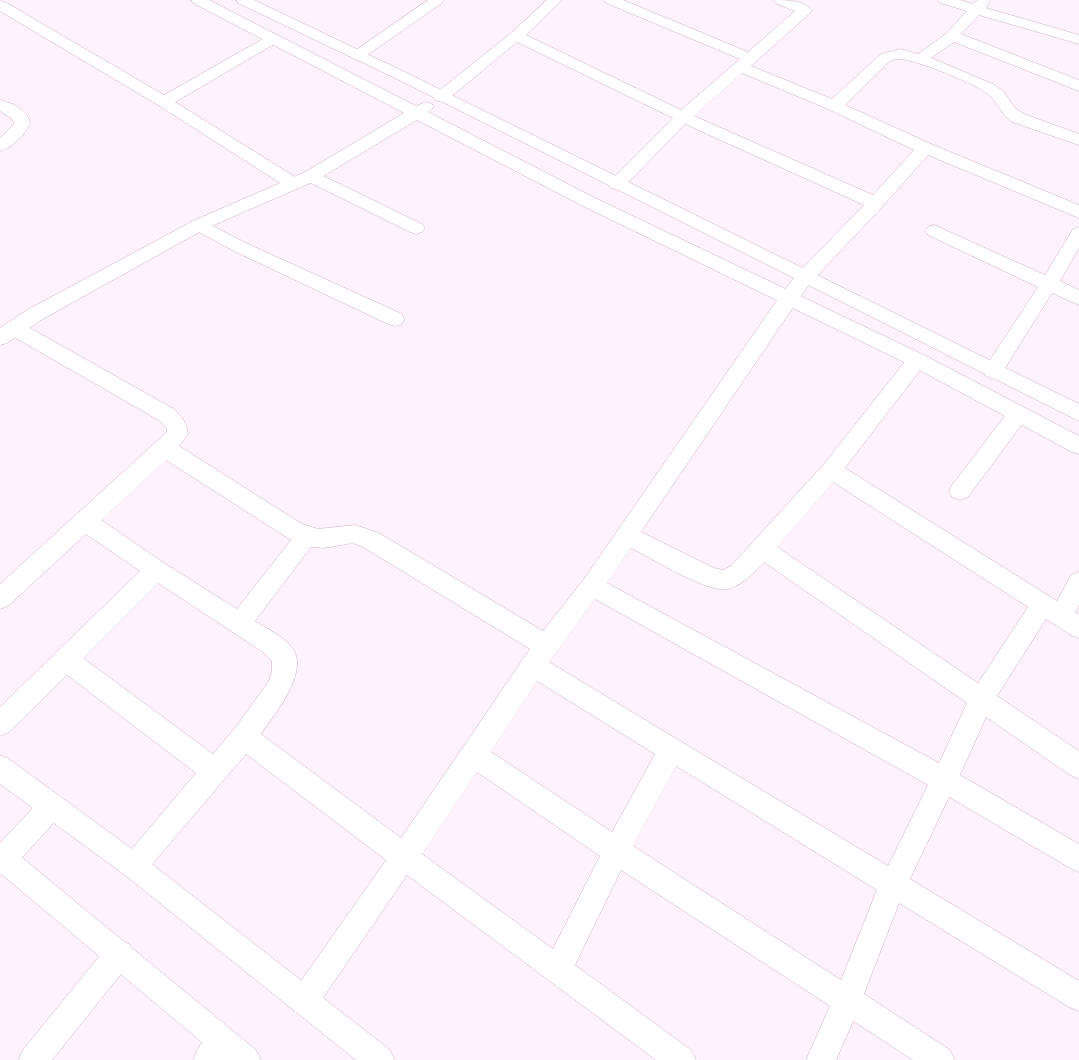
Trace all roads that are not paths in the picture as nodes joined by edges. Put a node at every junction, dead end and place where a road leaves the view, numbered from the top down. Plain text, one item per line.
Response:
1 (198, 0) edge
2 (243, 0) edge
3 (437, 0) edge
4 (555, 0) edge
5 (611, 0) edge
6 (780, 0) edge
7 (945, 0) edge
8 (810, 5) edge
9 (981, 5) edge
10 (0, 6) edge
11 (516, 36) junction
12 (952, 36) junction
13 (273, 39) junction
14 (1079, 40) edge
15 (358, 55) junction
16 (920, 59) junction
17 (745, 62) junction
18 (1079, 86) edge
19 (441, 96) junction
20 (164, 102) junction
21 (0, 105) edge
22 (834, 106) junction
23 (417, 113) junction
24 (683, 117) junction
25 (1079, 140) edge
26 (0, 146) edge
27 (924, 148) junction
28 (311, 176) junction
29 (294, 184) junction
30 (617, 184) junction
31 (876, 202) junction
32 (1079, 212) edge
33 (198, 225) junction
34 (416, 228) dead end
35 (934, 231) dead end
36 (1079, 233) edge
37 (805, 277) junction
38 (1049, 284) junction
39 (789, 298) junction
40 (1079, 298) edge
41 (395, 319) dead end
42 (7, 333) edge
43 (917, 360) junction
44 (993, 371) junction
45 (1079, 413) edge
46 (1018, 414) junction
47 (1079, 446) edge
48 (165, 448) junction
49 (832, 470) junction
50 (960, 491) dead end
51 (85, 522) junction
52 (627, 535) junction
53 (306, 538) junction
54 (762, 549) junction
55 (156, 570) junction
56 (1079, 582) edge
57 (592, 586) junction
58 (0, 599) edge
59 (1061, 616) edge
60 (239, 624) junction
61 (540, 656) junction
62 (65, 659) junction
63 (982, 698) junction
64 (0, 724) edge
65 (244, 737) junction
66 (671, 750) junction
67 (474, 755) junction
68 (1079, 766) edge
69 (0, 768) edge
70 (214, 771) junction
71 (944, 780) junction
72 (52, 806) junction
73 (616, 851) junction
74 (404, 857) junction
75 (1079, 859) edge
76 (1, 860) edge
77 (134, 866) junction
78 (893, 885) junction
79 (119, 954) junction
80 (558, 970) junction
81 (1079, 997) edge
82 (304, 1000) junction
83 (847, 1001) junction
84 (215, 1050) edge
85 (33, 1060) edge
86 (246, 1060) edge
87 (380, 1060) edge
88 (681, 1060) edge
89 (820, 1060) edge
90 (940, 1060) edge

1 - 13 street
2 - 15 street
3 - 15 street
4 - 11 street
5 - 17 street
6 - 8 street
7 - 9 street
8 - 17 street
9 - 12 street
9 - 14 street
10 - 20 street
11 - 19 street
11 - 24 street
12 - 16 street
12 - 18 street
13 - 20 street
13 - 23 street
15 - 19 street
16 - 22 street
16 - 25 street
17 - 22 street
17 - 24 street
19 - 23 street
19 - 30 street
20 - 29 street
21 - 26 street
22 - 27 street
23 - 28 street
23 - 39 street
24 - 30 street
24 - 31 street
27 - 31 street
27 - 32 street
28 - 29 street
28 - 34 street
29 - 33 street
30 - 37 street
31 - 37 street
33 - 41 street
33 - 42 street
35 - 38 street
36 - 38 street
37 - 39 street
37 - 44 street
38 - 40 street
38 - 44 street
39 - 43 street
39 - 52 street
42 - 48 street
43 - 46 street
43 - 49 street
44 - 45 street
46 - 47 street
46 - 50 street
48 - 51 street
48 - 53 street
49 - 54 street
49 - 59 street
51 - 55 street
51 - 58 street
52 - 54 street
52 - 57 street
53 - 60 street
53 - 61 street
54 - 63 street
55 - 60 street
55 - 62 street
56 - 59 street
57 - 61 street
57 - 71 street
59 - 63 street
60 - 65 street
61 - 66 street
61 - 67 street
62 - 64 street
62 - 70 street
63 - 68 street
63 - 71 street
65 - 70 street
65 - 74 street
66 - 73 street
66 - 78 street
67 - 73 street
67 - 74 street
69 - 72 street
70 - 77 street
71 - 75 street
71 - 78 street
72 - 76 street
72 - 77 street
73 - 80 street
73 - 83 street
74 - 80 street
74 - 82 street
76 - 79 street
77 - 82 street
78 - 81 street
78 - 83 street
79 - 84 street
79 - 85 street
80 - 88 street
82 - 87 street
83 - 89 street
83 - 90 street
84 - 86 street

